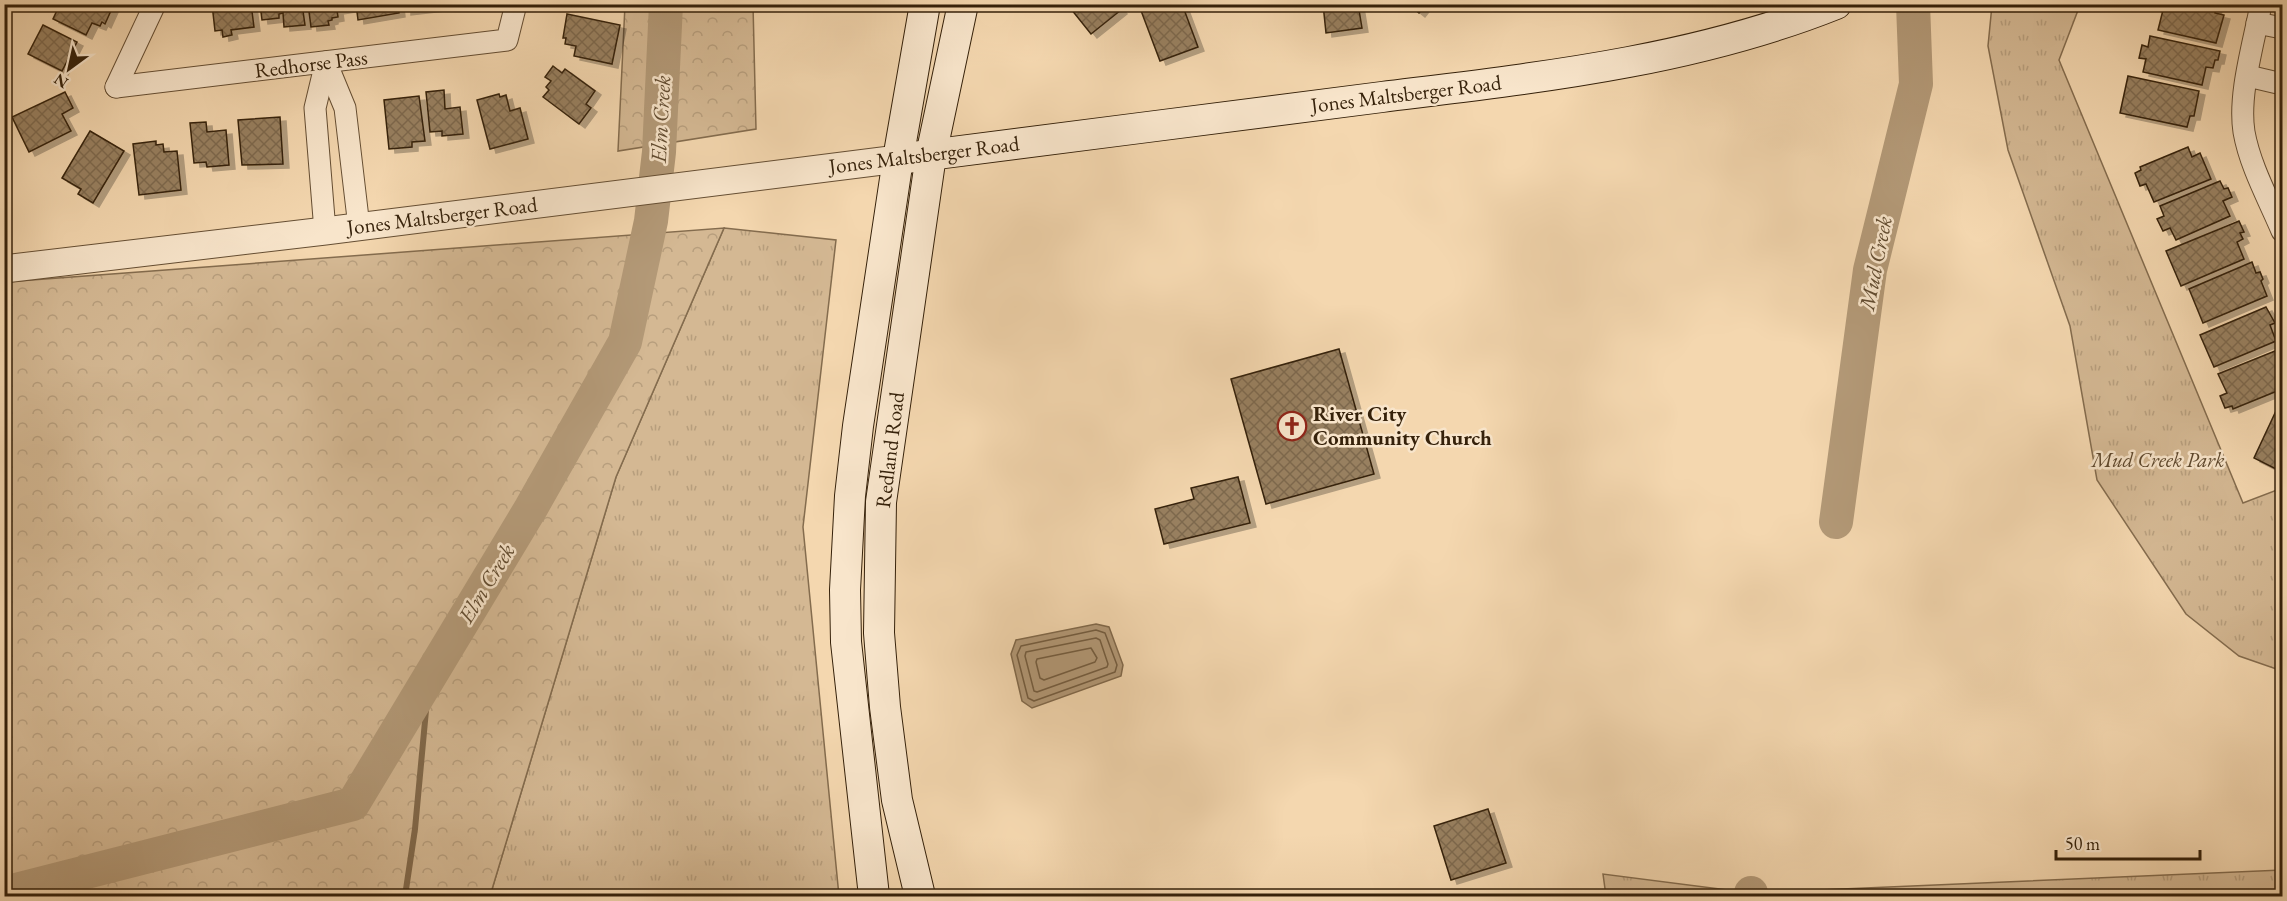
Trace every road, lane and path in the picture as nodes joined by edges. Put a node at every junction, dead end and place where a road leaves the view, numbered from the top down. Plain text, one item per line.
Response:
1 (155, 4) edge
2 (516, 4) edge
3 (925, 4) edge
4 (963, 4) edge
5 (1829, 7) edge
6 (2259, 14) edge
7 (2283, 28) edge
8 (326, 62) junction
9 (2248, 76) junction
10 (2283, 84) edge
11 (931, 154) junction
12 (898, 159) junction
13 (359, 227) junction
14 (325, 231) junction
15 (2283, 231) edge
16 (4, 269) edge
17 (874, 897) edge
18 (920, 897) edge

1 - 8 street, Redhorse Pass
2 - 8 street, Redhorse Pass
3 - 12 main road, Redland Road
4 - 11 main road, Redland Road
5 - 11 main road, Jones Maltsberger Road
6 - 7 street
6 - 9 street
8 - 13 street
8 - 14 street
9 - 10 street
9 - 15 street
11 - 12 main road, Jones Maltsberger Road
11 - 18 main road, Redland Road
12 - 13 street, Jones Maltsberger Road
12 - 17 main road, Redland Road
13 - 14 street, Jones Maltsberger Road
14 - 16 street, Jones Maltsberger Road

